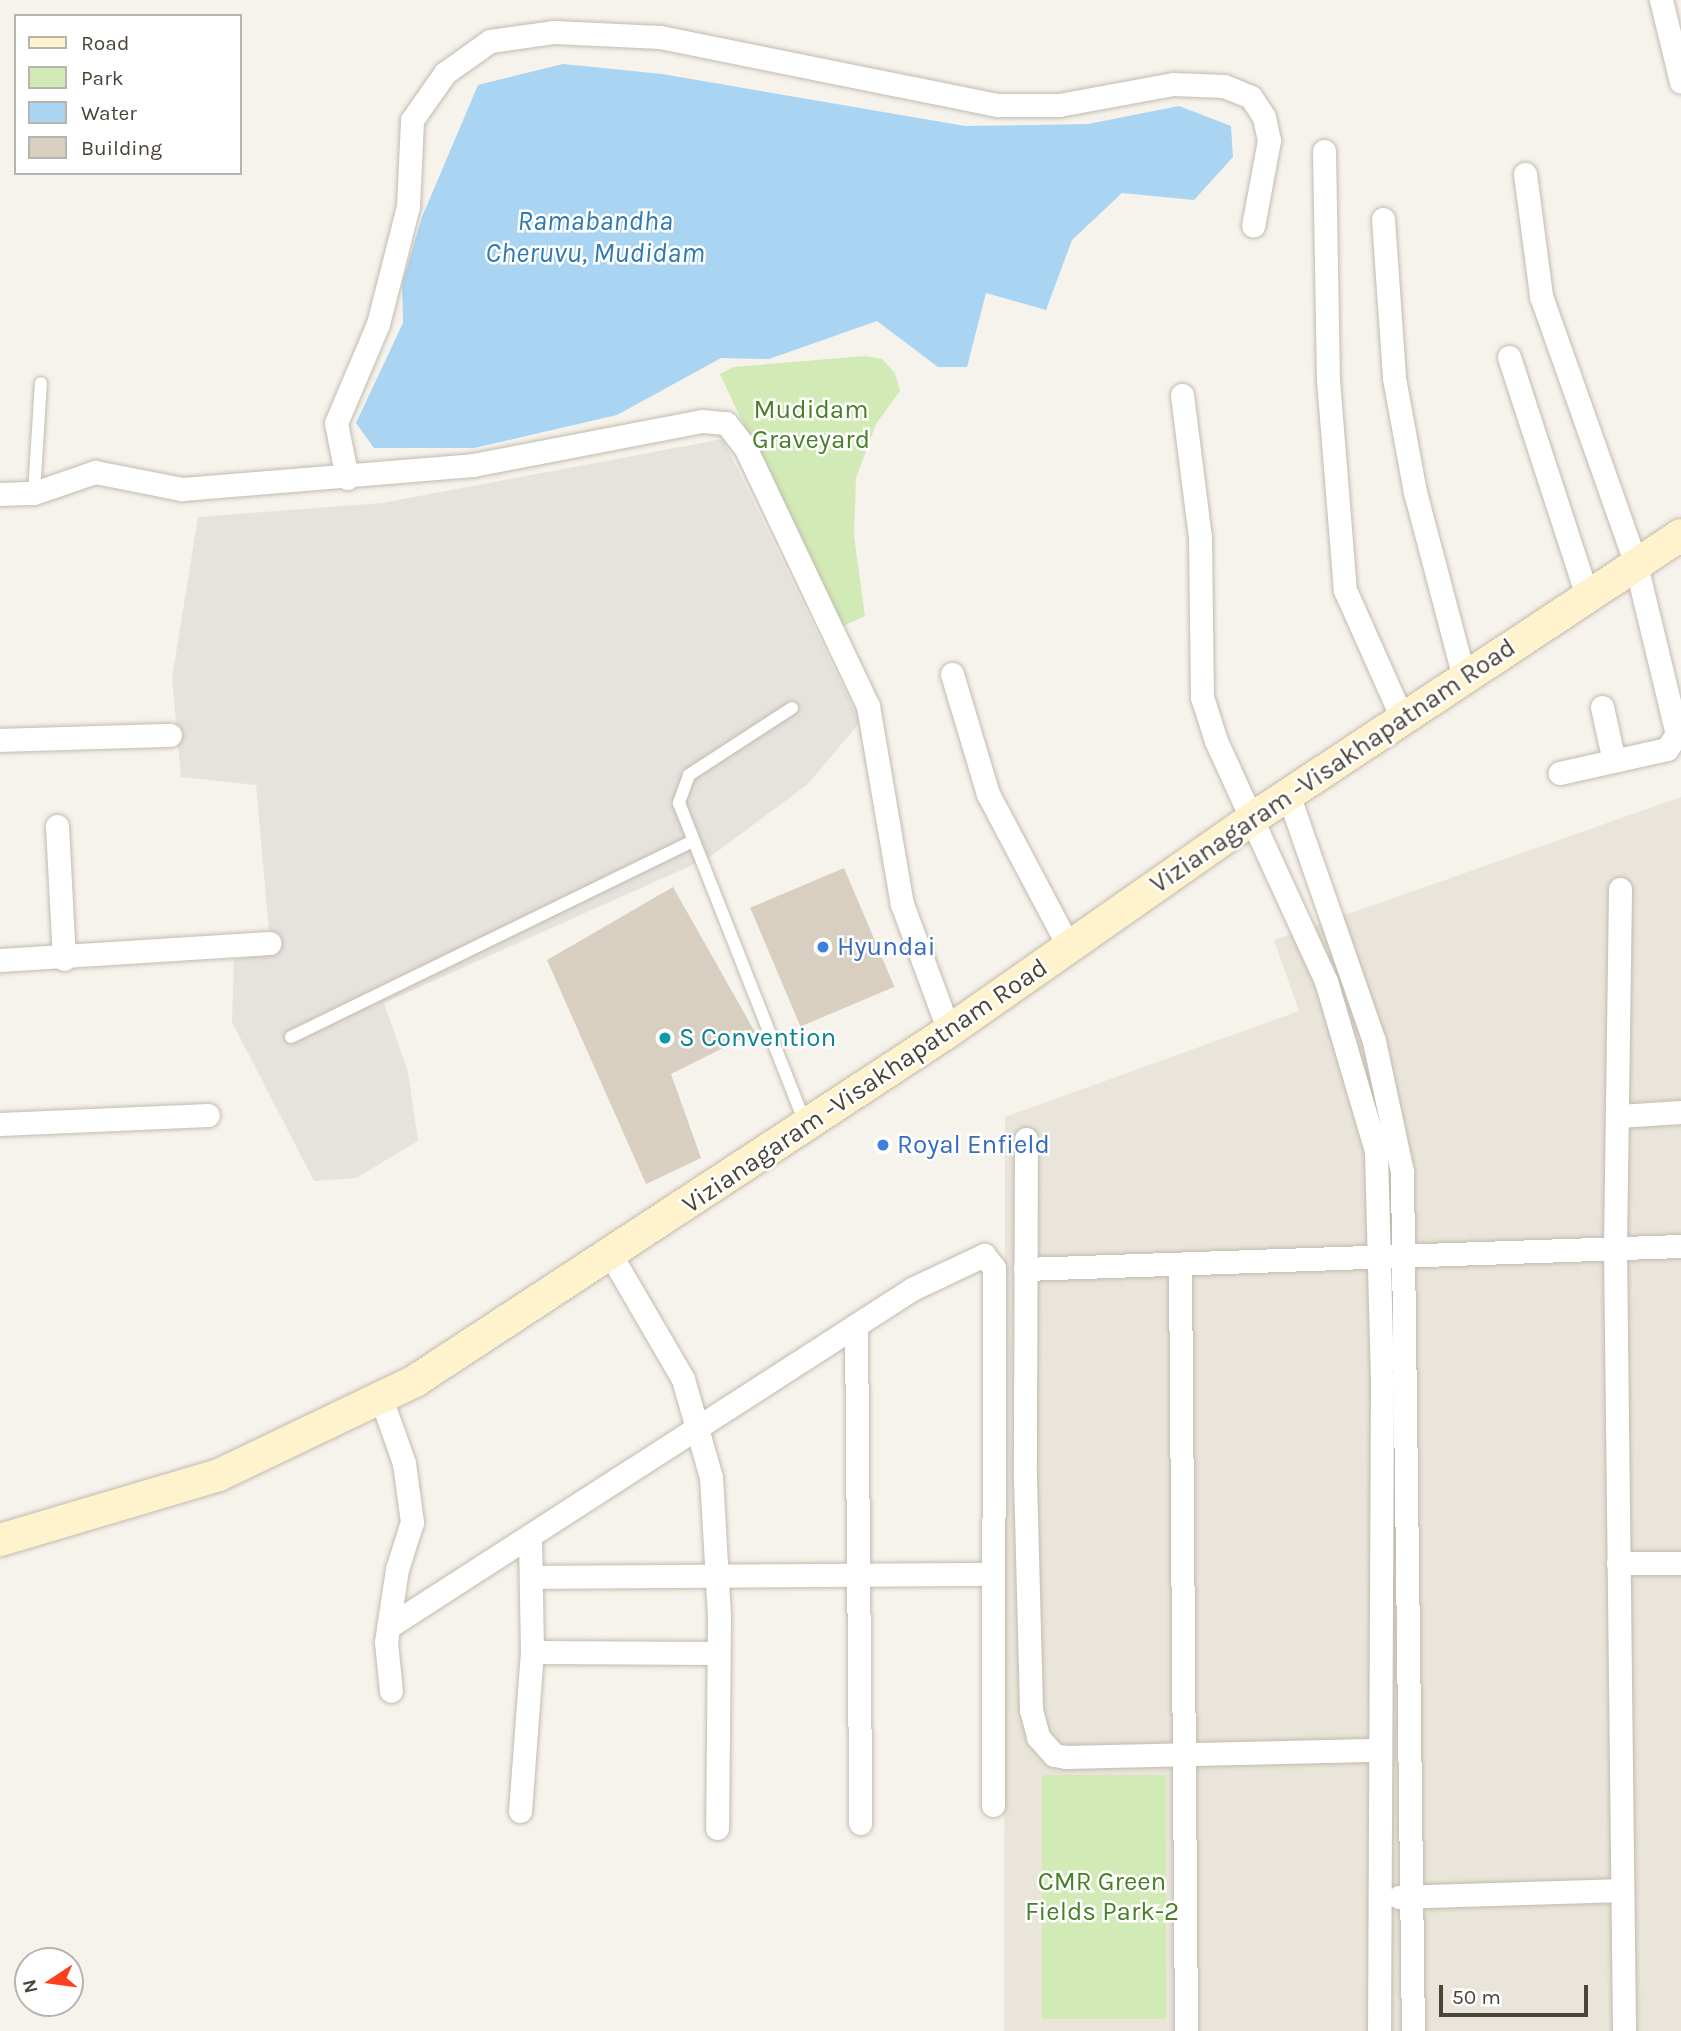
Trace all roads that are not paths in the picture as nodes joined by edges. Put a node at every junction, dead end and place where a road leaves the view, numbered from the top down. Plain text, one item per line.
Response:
1 (1661, 0) edge
2 (1681, 82) edge
3 (1324, 151) dead end
4 (1525, 174) dead end
5 (1383, 219) dead end
6 (1253, 226) dead end
7 (1509, 357) dead end
8 (41, 383) dead end
9 (1182, 395) dead end
10 (347, 478) junction
11 (0, 494) edge
12 (34, 494) junction
13 (1681, 535) edge
14 (1636, 565) junction
15 (1587, 594) junction
16 (952, 674) dead end
17 (1464, 677) junction
18 (1602, 707) dead end
19 (792, 709) dead end
20 (1402, 719) junction
21 (170, 735) dead end
22 (0, 740) edge
23 (1614, 761) junction
24 (1560, 773) dead end
25 (1288, 794) junction
26 (1253, 817) junction
27 (57, 826) dead end
28 (691, 842) junction
29 (1620, 889) dead end
30 (269, 943) dead end
31 (1069, 947) junction
32 (64, 959) junction
33 (0, 960) edge
34 (950, 1031) junction
35 (290, 1037) dead end
36 (1681, 1112) edge
37 (208, 1115) dead end
38 (1618, 1116) junction
39 (0, 1124) edge
40 (806, 1126) junction
41 (1026, 1139) dead end
42 (1681, 1246) edge
43 (1615, 1247) junction
44 (1405, 1256) junction
45 (612, 1257) junction
46 (1379, 1258) junction
47 (1180, 1266) junction
48 (1026, 1269) junction
49 (856, 1325) junction
50 (381, 1398) junction
51 (701, 1424) junction
52 (530, 1539) junction
53 (0, 1540) edge
54 (1618, 1563) junction
55 (1681, 1563) edge
56 (717, 1574) junction
57 (993, 1574) junction
58 (860, 1576) junction
59 (531, 1577) junction
60 (388, 1627) junction
61 (532, 1651) junction
62 (718, 1653) junction
63 (391, 1691) dead end
64 (1380, 1751) junction
65 (1182, 1757) junction
66 (993, 1805) dead end
67 (520, 1811) dead end
68 (860, 1823) dead end
69 (717, 1828) dead end
70 (1620, 1890) junction
71 (1412, 1897) junction
72 (1378, 1898) junction
73 (1186, 2031) edge
74 (1379, 2031) edge
75 (1413, 2031) edge
76 (1624, 2031) edge

1 - 2 street
3 - 20 street
4 - 14 street
5 - 17 street
6 - 10 street
7 - 15 street
8 - 12 lane
9 - 26 street
10 - 12 street
10 - 34 street
11 - 12 street
13 - 14 main road, Vizianagaram -Visakhapatnam Road
14 - 15 main road, Vizianagaram -Visakhapatnam Road
14 - 23 street
15 - 17 main road, Vizianagaram -Visakhapatnam Road
16 - 31 street
17 - 20 main road, Vizianagaram -Visakhapatnam Road
18 - 23 street
19 - 28 lane
20 - 25 main road, Vizianagaram -Visakhapatnam Road
21 - 22 street
23 - 24 street
25 - 26 main road, Vizianagaram -Visakhapatnam Road
25 - 44 street
26 - 31 main road, Vizianagaram -Visakhapatnam Road
26 - 46 street
27 - 32 street
28 - 35 lane
28 - 40 lane
29 - 38 street
30 - 32 street
31 - 34 main road, Vizianagaram -Visakhapatnam Road
32 - 33 street
34 - 40 main road, Vizianagaram -Visakhapatnam Road
36 - 38 street
37 - 39 street
38 - 43 street
40 - 45 main road, Vizianagaram -Visakhapatnam Road
41 - 48 street
42 - 43 street
43 - 44 street
43 - 54 street
44 - 46 street
44 - 71 street
45 - 50 main road, Vizianagaram -Visakhapatnam Road
45 - 51 street
46 - 47 street
46 - 64 street
47 - 48 street
47 - 65 street
48 - 65 street
49 - 51 street
49 - 57 street
49 - 58 street
50 - 53 main road, Vizianagaram -Visakhapatnam Road
50 - 60 street
51 - 52 street
51 - 56 street
52 - 59 street
52 - 60 street
54 - 55 street
54 - 70 street
56 - 58 street
56 - 59 street
56 - 62 street
57 - 58 street
57 - 66 street
58 - 68 street
59 - 61 street
60 - 63 street
61 - 62 street
61 - 67 street
62 - 69 street
64 - 65 street
64 - 72 street
65 - 73 street
70 - 71 street
70 - 76 street
71 - 72 street
71 - 75 street
72 - 74 street

